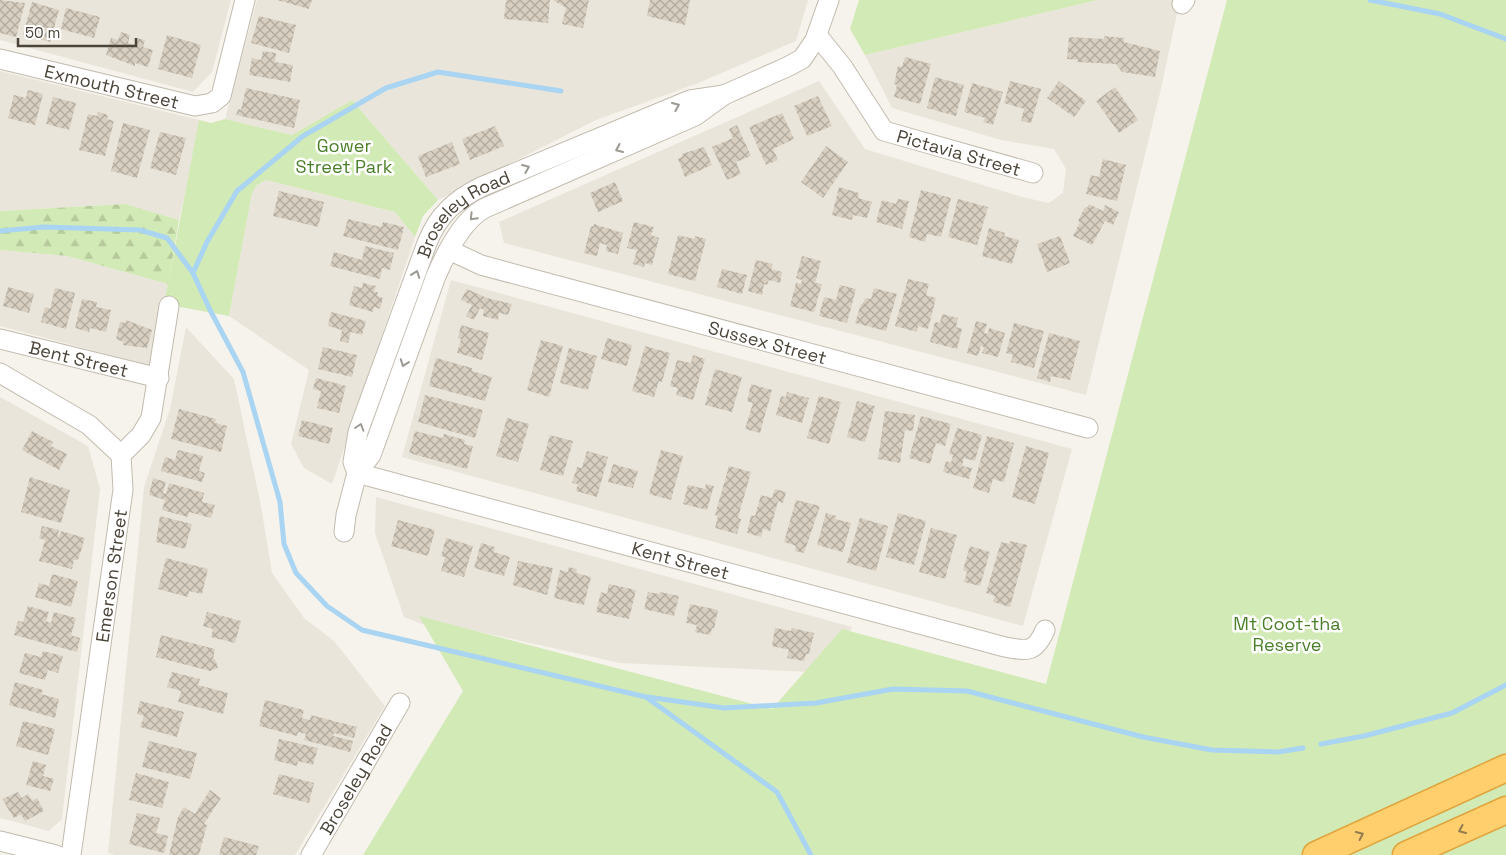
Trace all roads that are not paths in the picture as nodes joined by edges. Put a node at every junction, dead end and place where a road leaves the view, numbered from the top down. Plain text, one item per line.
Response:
1 (245, 0) edge
2 (829, 0) edge
3 (817, 34) junction
4 (0, 59) edge
5 (724, 94) junction
6 (1033, 173) dead end
7 (449, 250) junction
8 (169, 306) dead end
9 (0, 340) edge
10 (0, 373) edge
11 (158, 378) junction
12 (1088, 428) dead end
13 (121, 455) junction
14 (357, 473) junction
15 (344, 532) dead end
16 (1045, 630) dead end
17 (400, 703) dead end
18 (1506, 768) edge
19 (1506, 810) edge
20 (11, 847) edge
21 (56, 855) edge
22 (71, 855) edge
23 (311, 855) edge
24 (1316, 855) edge
25 (1406, 855) edge

1 - 4 street, Exmouth Street
2 - 3 street, Broseley Road
3 - 5 street, Broseley Road
3 - 6 street, Pictavia Street
5 -> 7 street, Broseley Road
14 -> 5 street, Broseley Road
7 - 12 street, Sussex Street
7 -> 14 street, Broseley Road
8 - 11 street
9 - 11 street, Bent Street
10 - 13 street
11 - 13 street
13 - 22 street, Emerson Street
14 - 15 street, Broseley Road
14 - 16 street, Kent Street
17 - 23 street, Broseley Road
24 -> 18 highway
19 -> 25 highway
20 - 21 street

